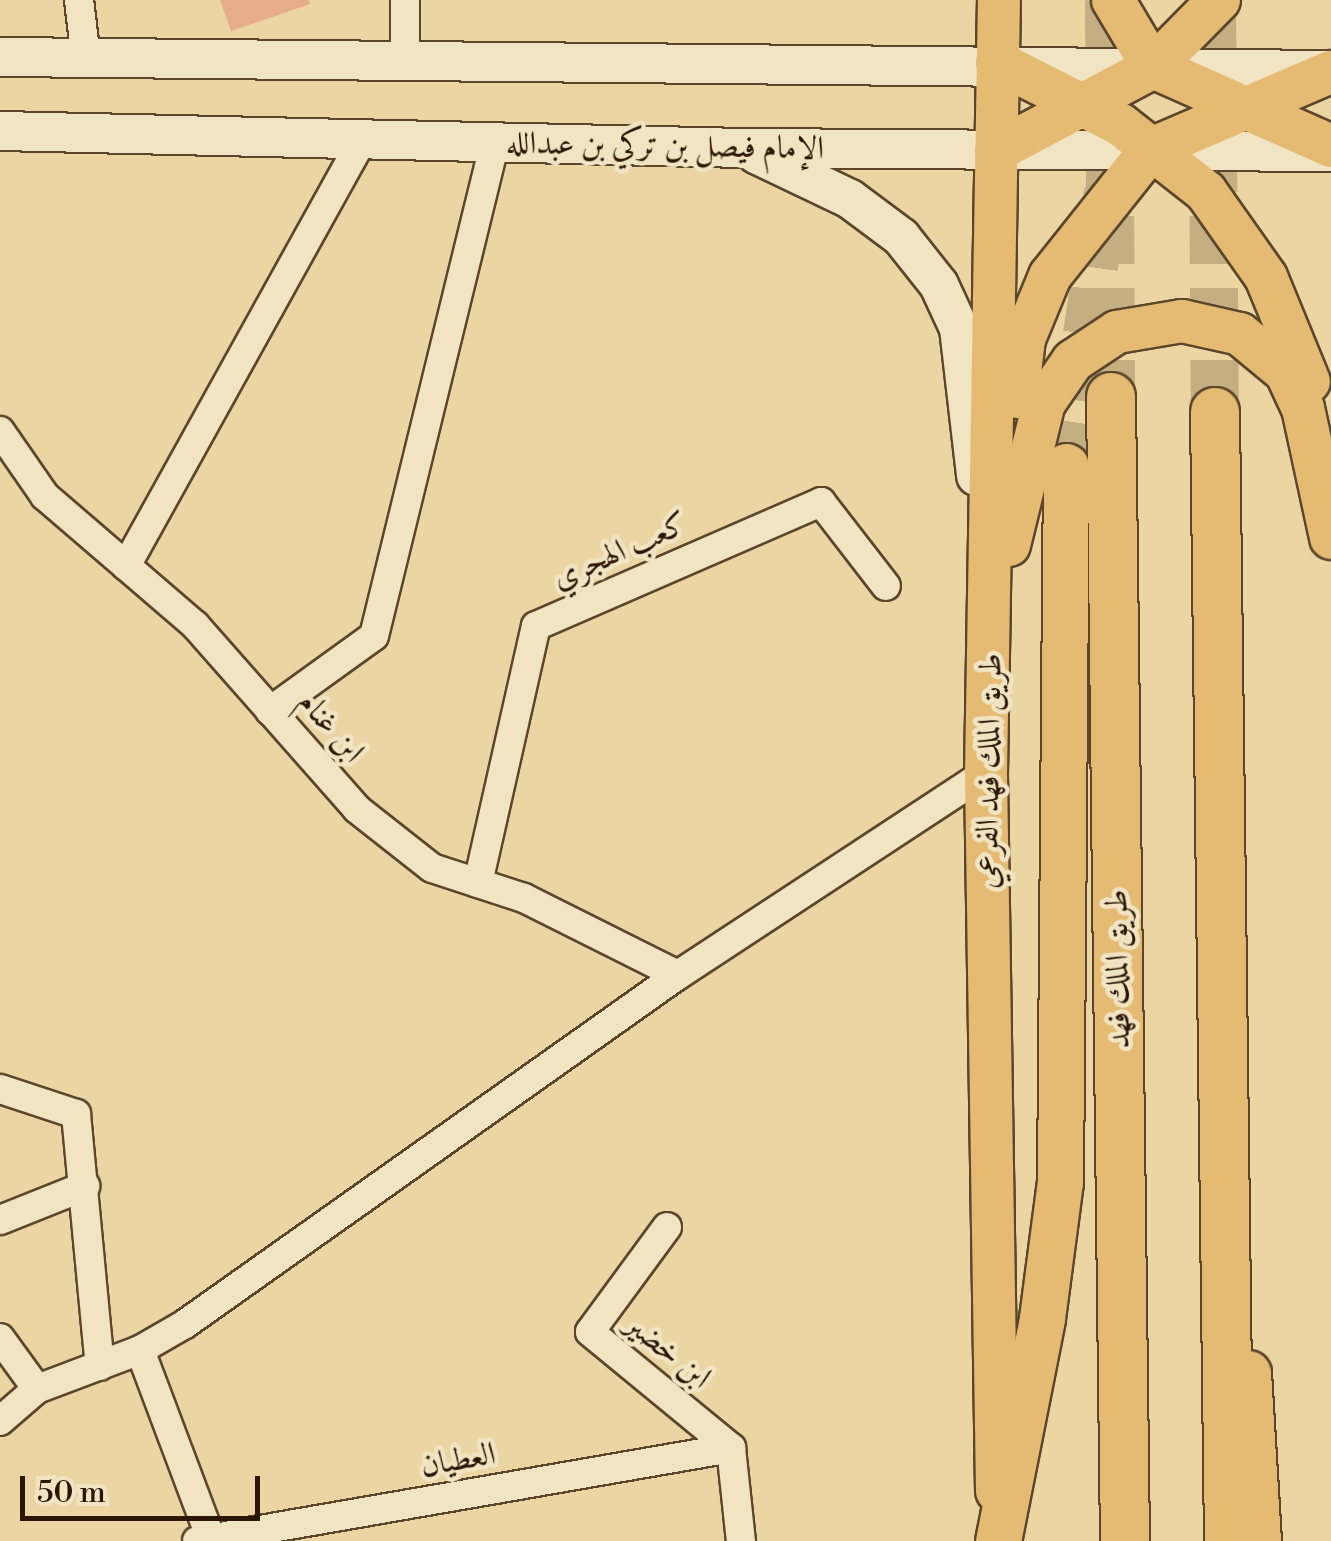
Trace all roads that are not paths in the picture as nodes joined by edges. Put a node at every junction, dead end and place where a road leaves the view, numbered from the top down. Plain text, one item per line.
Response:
1 (79, 0) edge
2 (405, 0) edge
3 (999, 0) edge
4 (1114, 0) edge
5 (1219, 0) edge
6 (0, 57) edge
7 (86, 59) junction
8 (997, 62) junction
9 (404, 65) junction
10 (1153, 66) junction
11 (1331, 71) edge
12 (1088, 106) junction
13 (1246, 106) junction
14 (0, 130) edge
15 (362, 139) junction
16 (495, 142) junction
17 (745, 148) junction
18 (1151, 149) junction
19 (1331, 149) edge
20 (996, 151) junction
21 (1111, 397) tunnel mouth
22 (1215, 412) tunnel mouth
23 (0, 431) edge
24 (1066, 466) tunnel mouth
25 (1331, 503) edge
26 (1331, 538) edge
27 (126, 566) junction
28 (886, 586) dead end
29 (992, 613) junction
30 (270, 711) junction
31 (986, 774) junction
32 (478, 883) junction
33 (678, 975) junction
34 (1221, 1019) junction
35 (0, 1089) edge
36 (85, 1186) junction
37 (0, 1220) edge
38 (667, 1227) dead end
39 (0, 1338) edge
40 (140, 1350) junction
41 (100, 1366) junction
42 (37, 1389) junction
43 (0, 1421) edge
44 (732, 1448) junction
45 (204, 1540) edge
46 (740, 1541) edge
47 (998, 1541) edge
48 (1125, 1541) edge
49 (1229, 1541) edge
50 (1258, 1541) edge

1 - 7 street
2 - 9 street
3 - 8 main road, طريق الملك فهد الفرعي
4 - 10 main road
5 - 10 main road
6 - 7 main road
7 - 9 main road
8 - 9 main road
8 - 10 main road
8 - 12 main road
8 - 20 main road, طريق الملك فهد الفرعي
10 - 11 main road
10 - 12 main road
10 - 13 main road
11 - 13 main road
12 - 18 main road
12 - 20 main road
13 - 18 main road
13 - 19 main road
14 - 15 main road, الإمام فيصل بن تركي بن عبدالله
15 - 16 main road, الإمام فيصل بن تركي بن عبدالله
15 - 27 street
16 - 17 main road, الإمام فيصل بن تركي بن عبدالله
16 - 30 street
17 - 20 main road, الإمام فيصل بن تركي بن عبدالله
17 - 29 main road
18 - 19 main road, الإمام فيصل بن تركي بن عبدالله
18 - 20 main road, الإمام فيصل بن تركي بن عبدالله
18 - 25 main road
18 - 29 main road
20 - 29 main road, طريق الملك فهد الفرعي
21 - 48 highway, طريق الملك فهد
22 - 34 highway
23 - 27 street, ابن غنام
24 - 47 highway
26 - 29 main road
27 - 30 street, ابن غنام
28 - 32 street, كعب الهجري
29 - 31 main road, طريق الملك فهد الفرعي
30 - 32 street, ابن غنام
31 - 33 street
31 - 47 main road, طريق الملك فهد الفرعي
32 - 33 street, ابن غنام
33 - 40 street
34 - 49 highway
34 - 50 highway
35 - 36 street
36 - 37 street
36 - 41 street
38 - 44 street, ابن خضير
39 - 42 street
40 - 41 street
40 - 45 street
41 - 42 street
42 - 43 street
44 - 45 street, العطيان
44 - 46 street

